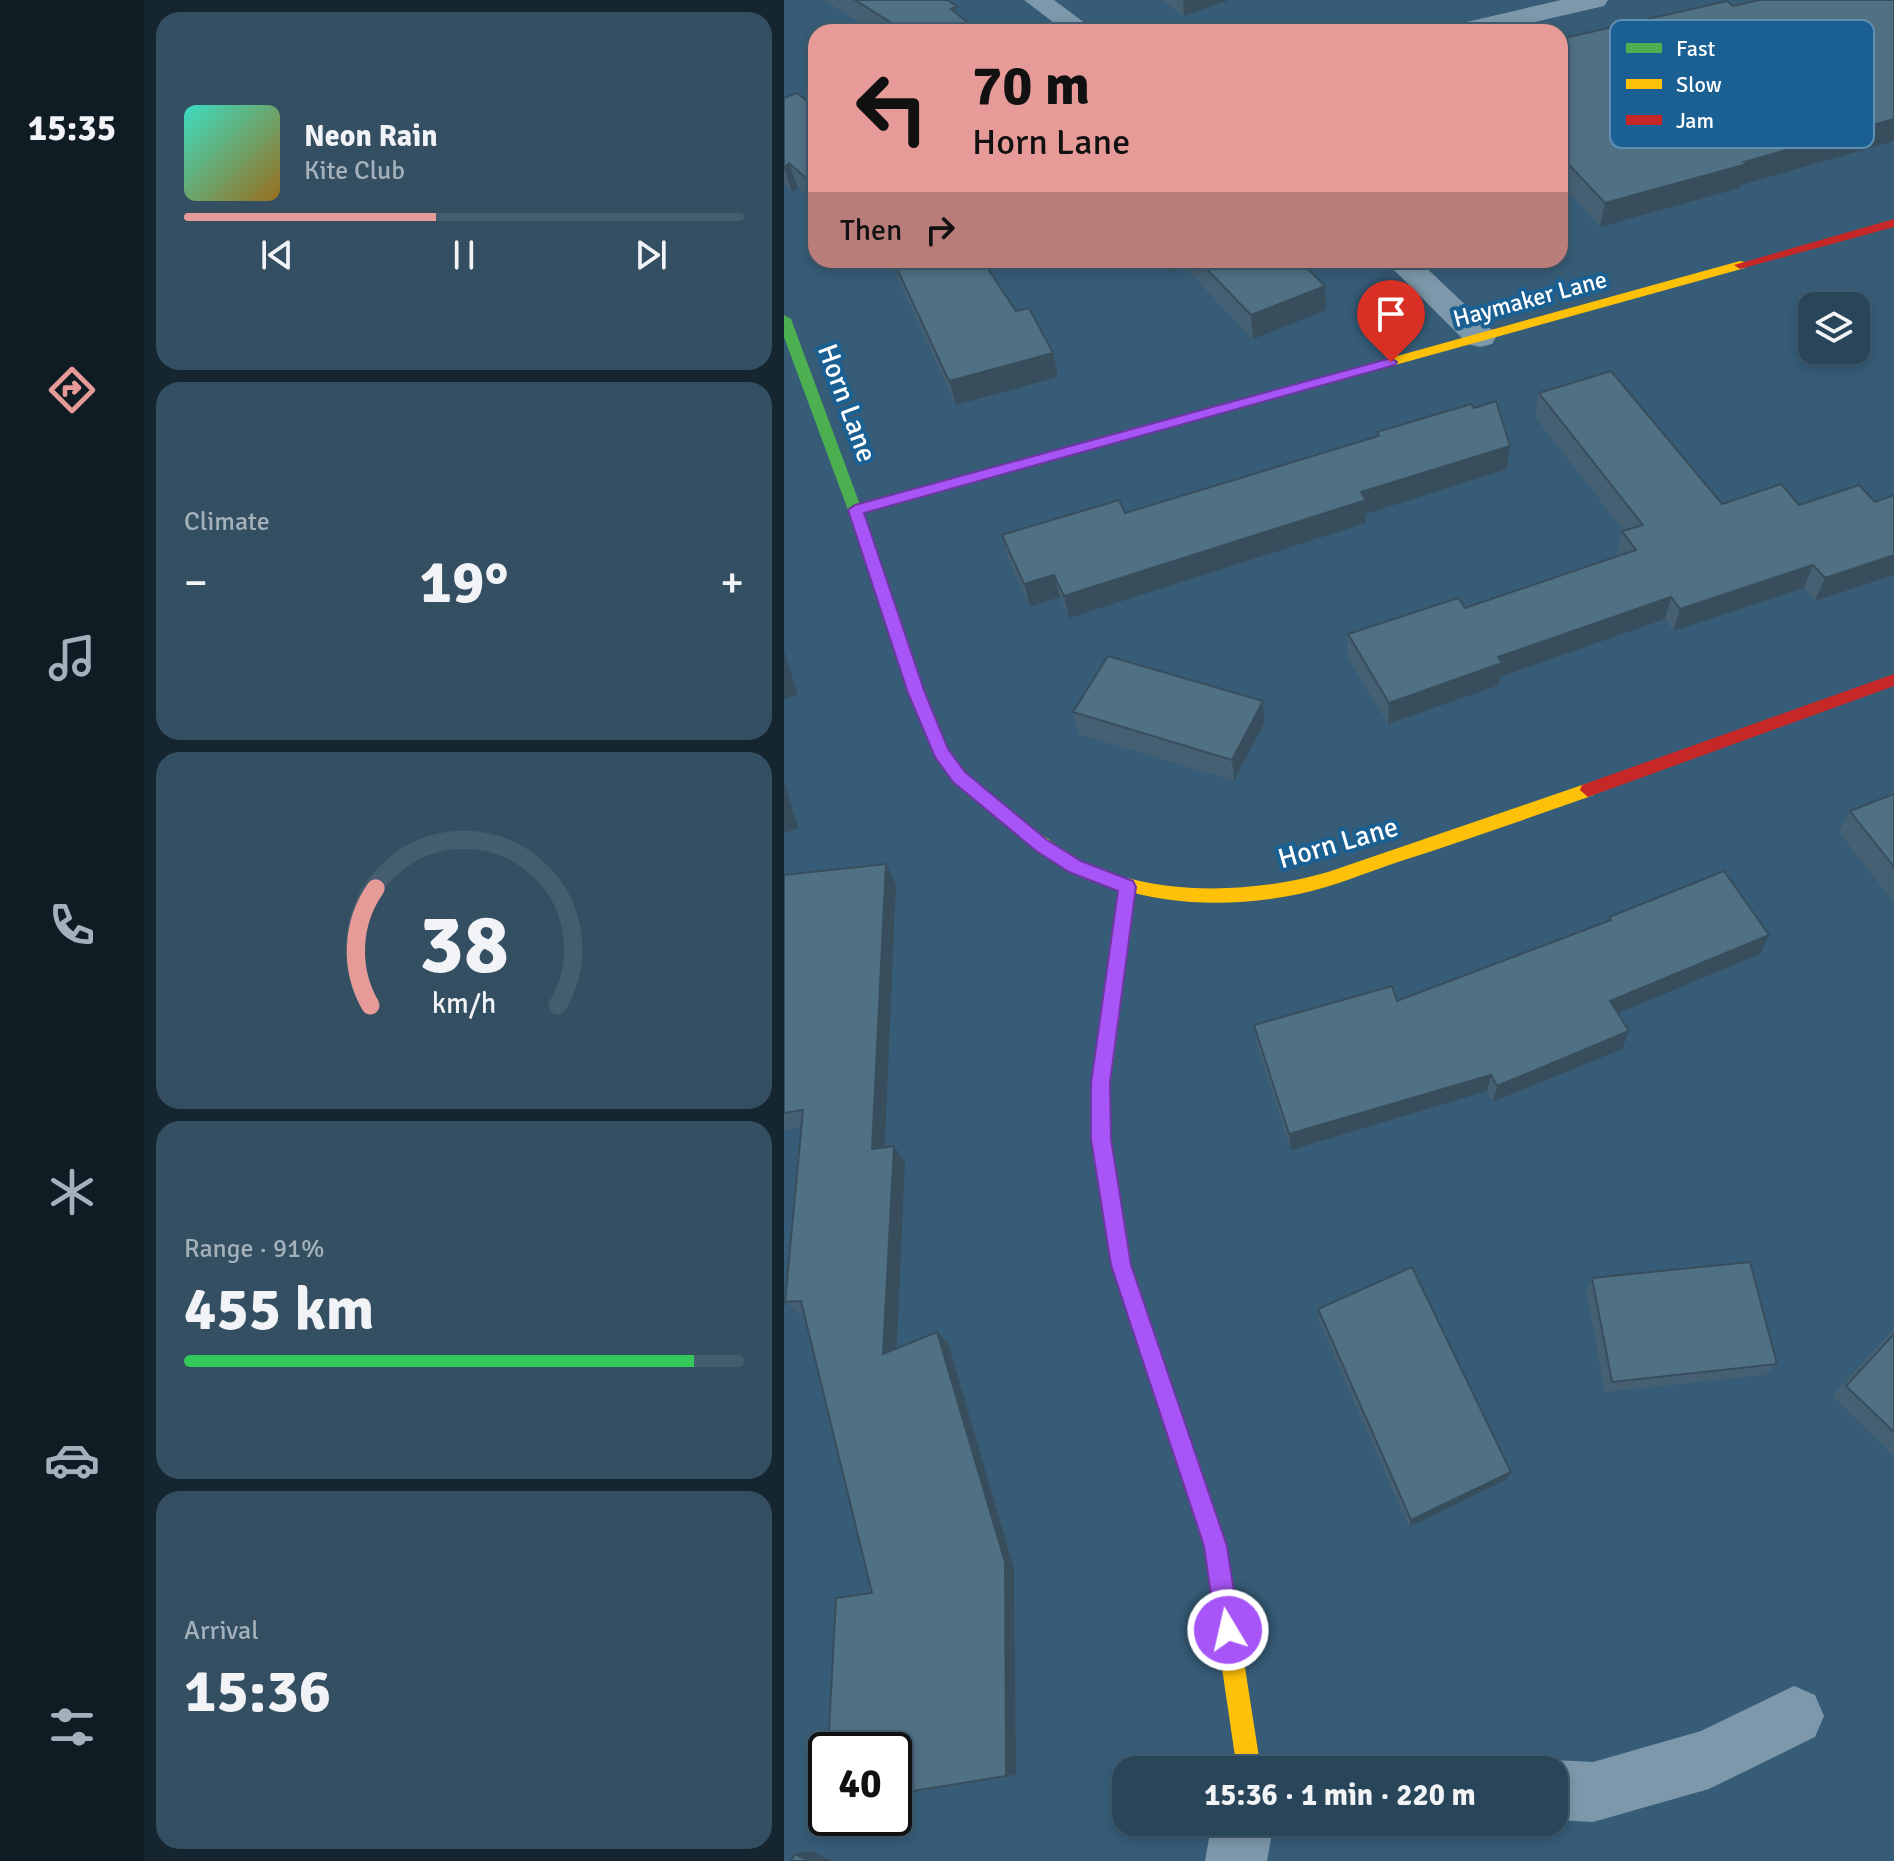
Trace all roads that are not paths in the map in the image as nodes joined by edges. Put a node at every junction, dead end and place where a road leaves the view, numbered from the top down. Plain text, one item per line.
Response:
1 (1037, 0) edge
2 (1595, 0) edge
3 (1562, 3) edge
4 (1072, 24) edge
5 (1487, 24) edge
6 (1894, 223) edge
7 (1408, 268) edge
8 (784, 319) edge
9 (1480, 337) junction
10 (855, 510) junction
11 (1894, 680) edge
12 (1127, 887) junction
13 (1794, 1716) dead end
14 (1247, 1756) edge
15 (1568, 1791) edge
16 (1240, 1836) edge
17 (1236, 1861) edge

1 - 4 street
2 - 3 street
3 - 5 street
6 - 9 street, Haymaker Lane
7 - 9 street
8 - 10 street, Horn Lane
9 - 10 street, Haymaker Lane
10 - 12 street, Horn Lane
11 - 12 street, Horn Lane
12 - 14 street
13 - 15 street
16 - 17 street

